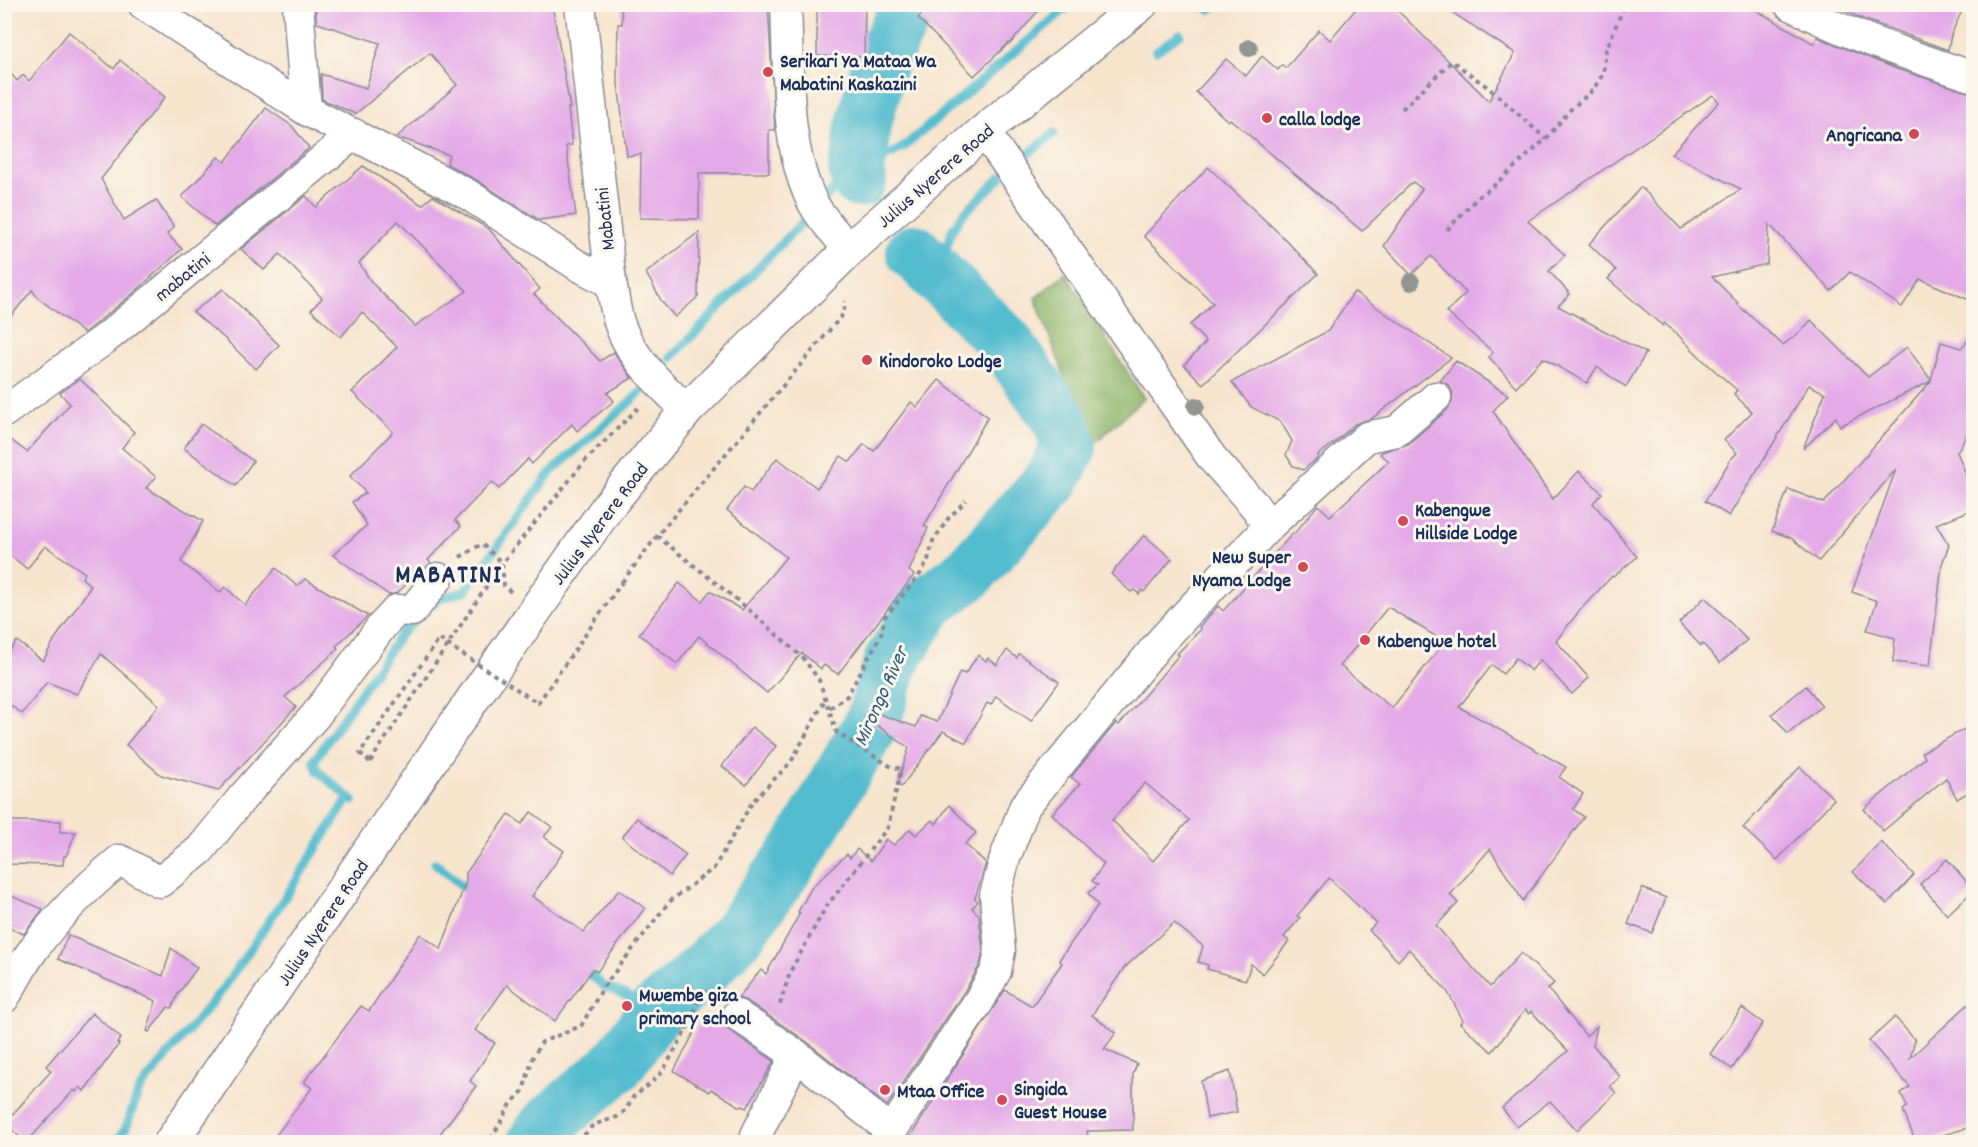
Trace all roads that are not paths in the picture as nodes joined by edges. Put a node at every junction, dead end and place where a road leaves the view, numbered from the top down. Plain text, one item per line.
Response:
1 (143, 4) edge
2 (298, 4) edge
3 (580, 4) edge
4 (786, 4) edge
5 (1141, 4) edge
6 (1788, 4) edge
7 (1974, 77) edge
8 (306, 110) junction
9 (984, 131) junction
10 (354, 134) junction
11 (849, 250) junction
12 (611, 283) junction
13 (1436, 397) dead end
14 (687, 410) junction
15 (4, 412) edge
16 (1269, 526) junction
17 (438, 578) dead end
18 (4, 998) edge
19 (737, 1015) road end
20 (796, 1055) junction
21 (888, 1137) edge
22 (171, 1143) edge
23 (756, 1143) edge

1 - 8 street
2 - 8 street
3 - 12 street, Mabatini
4 - 11 street
5 - 9 highway, Julius Nyerere Road
6 - 7 street
8 - 10 street
9 - 11 highway, Julius Nyerere Road
9 - 16 street
10 - 12 street
10 - 15 street, mabatini
11 - 14 highway, Julius Nyerere Road
12 - 14 street, Mabatini
13 - 16 street
14 - 22 highway, Julius Nyerere Road
16 - 21 street
17 - 18 street
19 - 20 street
20 - 21 street
20 - 23 street

